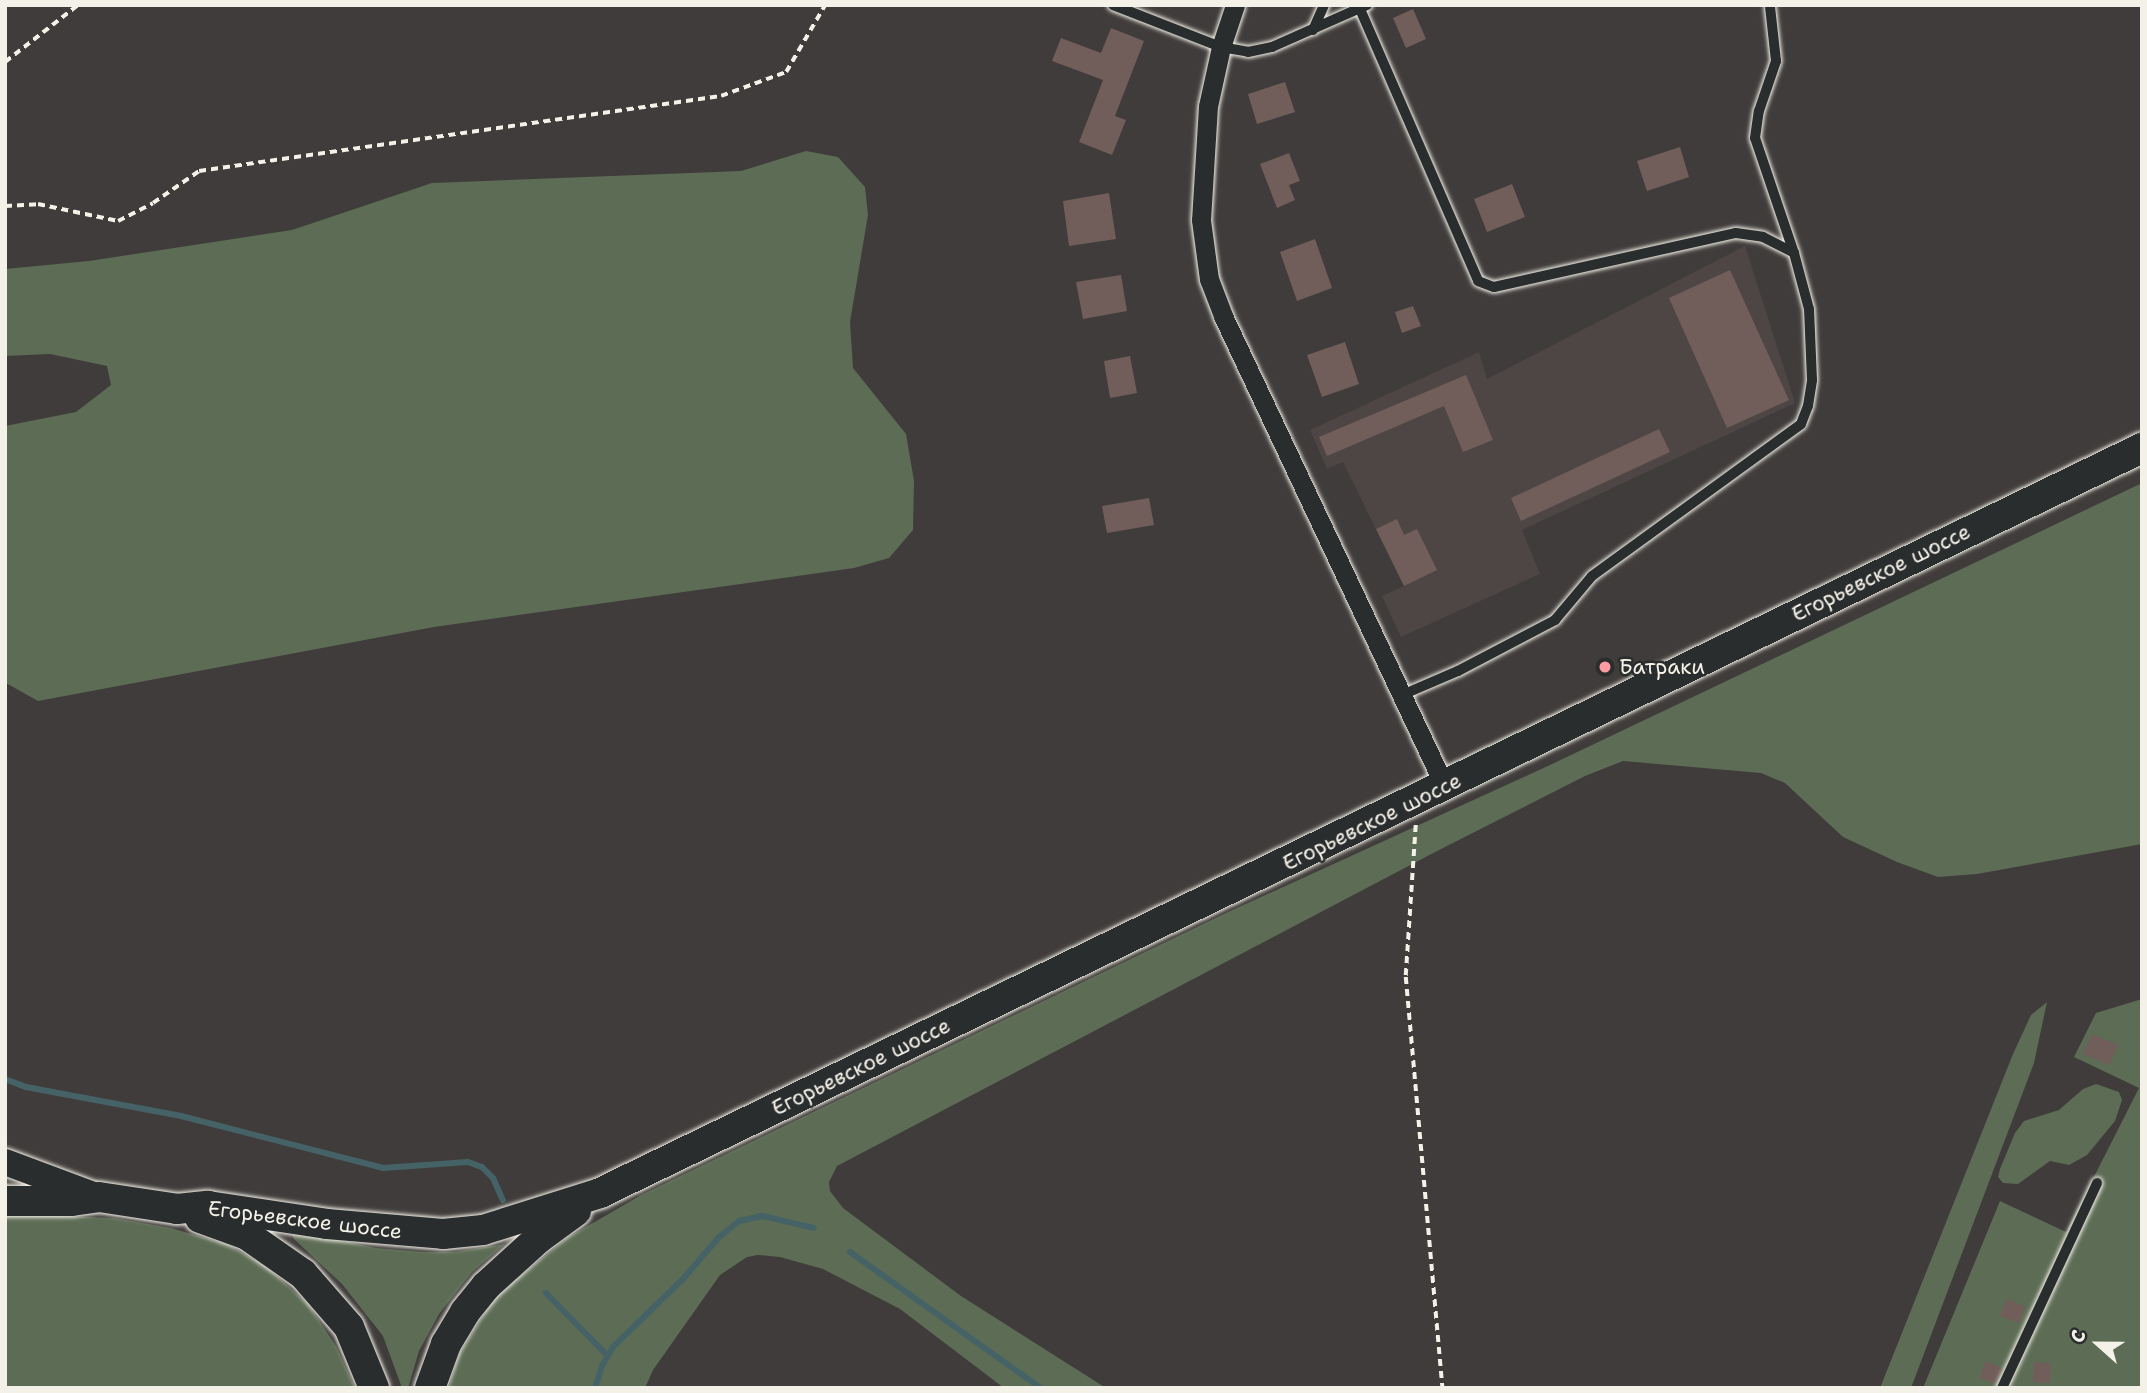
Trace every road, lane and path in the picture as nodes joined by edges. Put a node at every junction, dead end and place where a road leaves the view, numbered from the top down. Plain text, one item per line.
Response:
1 (78, 5) edge
2 (825, 5) edge
3 (1113, 5) edge
4 (1235, 5) edge
5 (1324, 5) edge
6 (1364, 7) edge
7 (1770, 7) dead end
8 (1312, 30) junction
9 (1221, 47) junction
10 (5, 62) edge
11 (5, 206) edge
12 (1794, 253) junction
13 (2142, 448) edge
14 (1402, 695) junction
15 (1445, 787) junction
16 (1417, 800) junction
17 (5, 1162) edge
18 (2097, 1183) dead end
19 (600, 1193) junction
20 (99, 1197) junction
21 (5, 1201) edge
22 (177, 1209) junction
23 (374, 1388) edge
24 (430, 1388) edge
25 (1443, 1388) edge
26 (2002, 1388) edge

1 - 10 path
2 - 11 path
3 - 9 lane
4 - 9 street
5 - 8 lane
6 - 8 lane
6 - 12 lane
7 - 12 lane
8 - 9 lane
9 - 14 street
12 - 14 lane
13 - 15 main road, Егорьевское шоссе
14 - 15 street
15 - 16 main road, Егорьевское шоссе
16 - 19 main road, Егорьевское шоссе
16 - 25 path
17 - 20 main road
18 - 26 lane
19 - 22 main road, Егорьевское шоссе
19 - 24 main road, Егорьевское шоссе
20 - 21 main road, Егорьевское шоссе
20 - 22 main road, Егорьевское шоссе
22 - 23 main road

